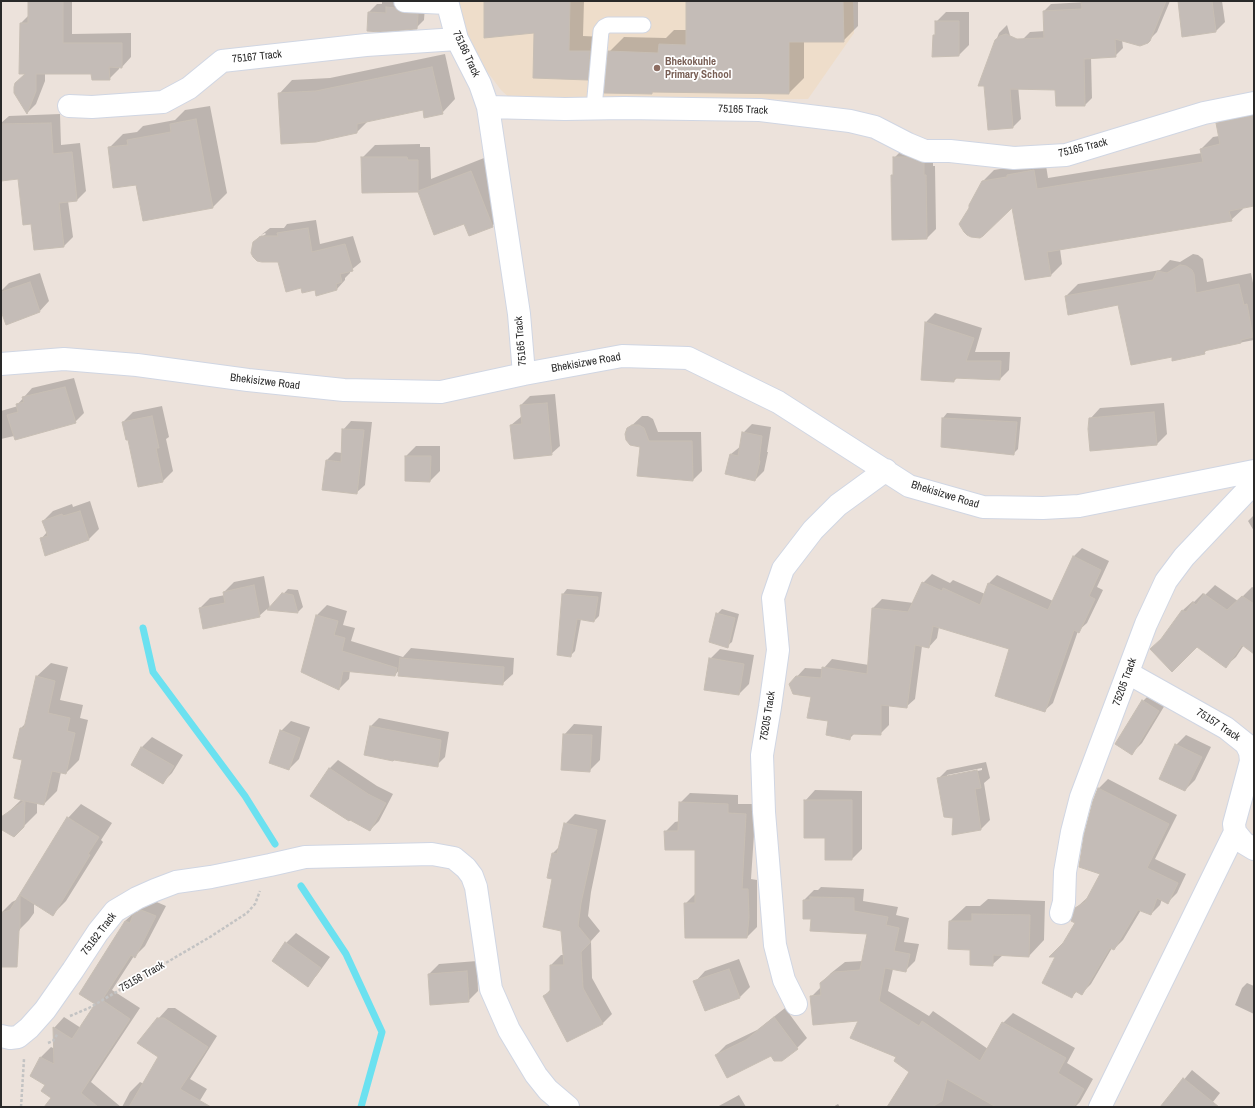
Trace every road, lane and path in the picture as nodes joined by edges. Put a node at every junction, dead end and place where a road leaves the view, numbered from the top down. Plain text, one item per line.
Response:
1 (405, 1) edge
2 (447, 2) edge
3 (643, 25) dead end
4 (457, 40) junction
5 (1254, 103) edge
6 (69, 106) dead end
7 (488, 107) junction
8 (594, 108) junction
9 (1, 364) edge
10 (524, 374) junction
11 (886, 470) junction
12 (1254, 471) edge
13 (1254, 483) edge
14 (1128, 673) junction
15 (1235, 832) junction
16 (1254, 848) edge
17 (270, 865) junction
18 (1061, 913) dead end
19 (796, 1004) dead end
20 (69, 1016) dead end
21 (61, 1028) dead end
22 (14, 1041) edge
23 (46, 1043) dead end
24 (21, 1107) edge
25 (568, 1107) edge
26 (1100, 1107) edge

1 - 2 street
2 - 4 street, 75166 Track
3 - 8 lane
4 - 6 street, 75167 Track
4 - 7 street, 75166 Track
5 - 8 street, 75165 Track
7 - 8 street, 75165 Track
7 - 10 street, 75165 Track
9 - 10 street, Bhekisizwe Road
10 - 11 street, Bhekisizwe Road
11 - 12 street, Bhekisizwe Road
11 - 19 street, 75205 Track
13 - 14 street, 75205 Track
14 - 15 street, 75157 Track
14 - 18 street, 75205 Track
15 - 16 street
15 - 26 street, 75157 Track
17 - 20 path, 75158 Track
17 - 22 street, 75162 Track
17 - 25 street, 75162 Track
21 - 23 path
22 - 24 path

